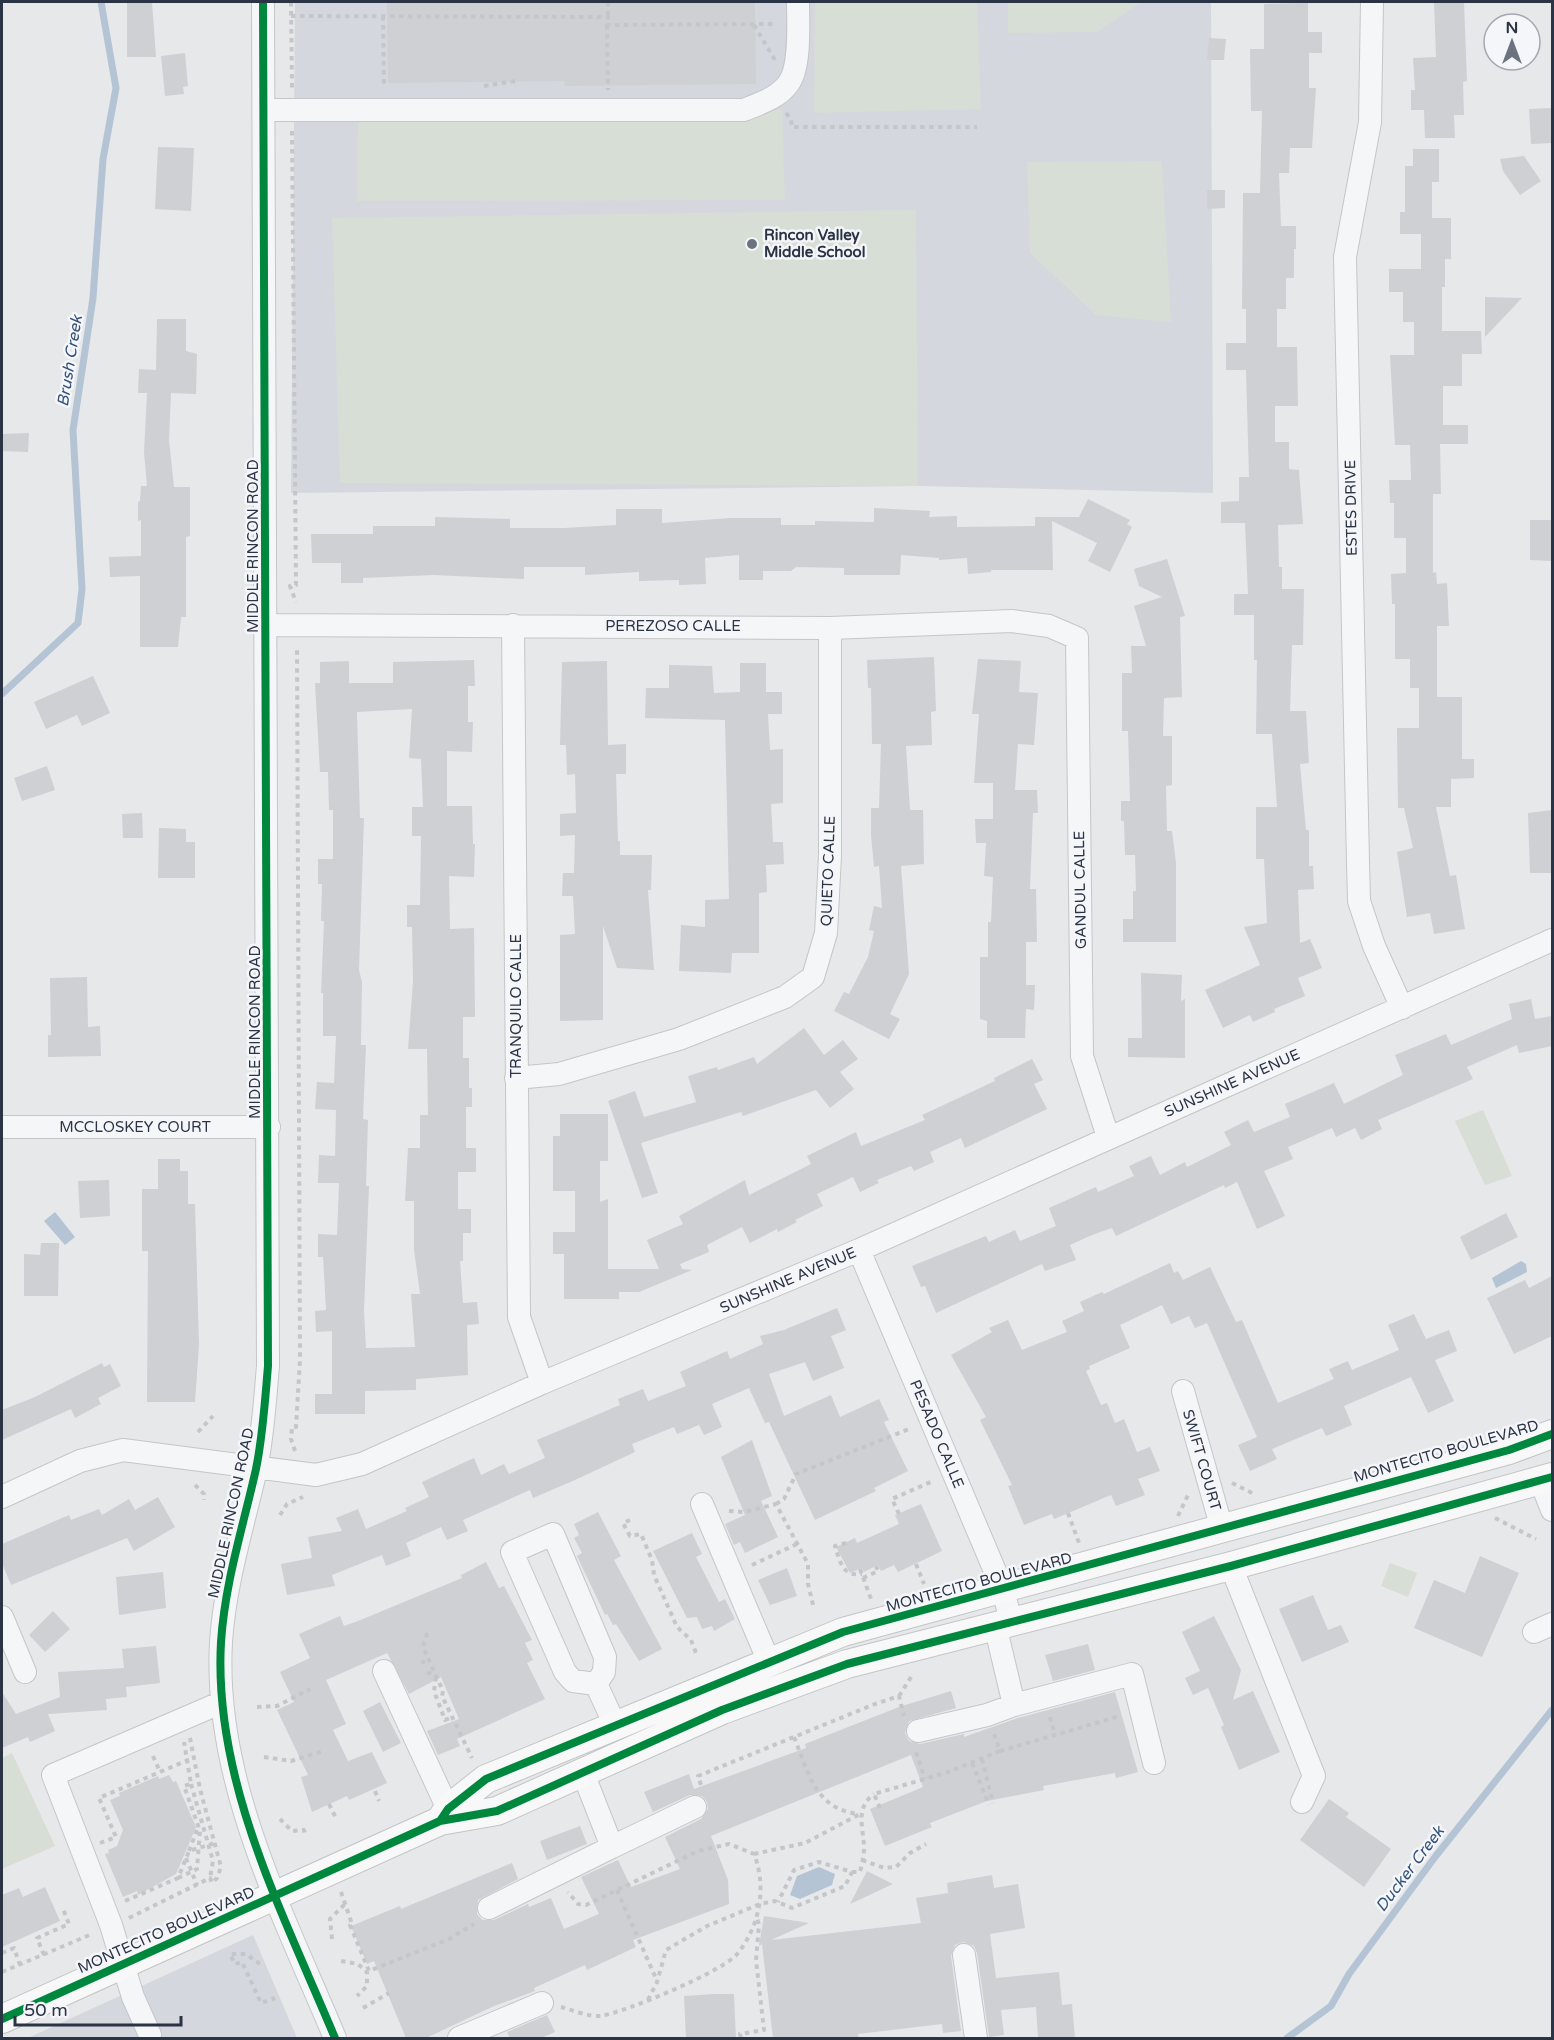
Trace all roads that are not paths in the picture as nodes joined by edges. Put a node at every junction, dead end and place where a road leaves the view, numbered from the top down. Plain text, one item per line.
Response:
1 (264, 2) edge
2 (1372, 2) edge
3 (798, 13) edge
4 (265, 110) junction
5 (267, 625) junction
6 (513, 625) junction
7 (830, 627) junction
8 (1077, 638) joint
9 (1552, 940) edge
10 (1402, 1008) junction
11 (516, 1078) junction
12 (2, 1127) edge
13 (269, 1127) junction
14 (1108, 1137) junction
15 (859, 1250) junction
16 (542, 1383) junction
17 (1182, 1391) dead end
18 (1552, 1434) edge
19 (256, 1469) junction
20 (1547, 1480) edge
21 (2, 1497) edge
22 (702, 1504) road end
23 (1552, 1510) edge
24 (1222, 1528) junction
25 (1231, 1566) junction
26 (1003, 1590) junction
27 (2, 1617) edge
28 (1003, 1623) junction
29 (769, 1662) junction
30 (384, 1671) dead end
31 (25, 1672) dead end
32 (596, 1684) junction
33 (220, 1703) junction
34 (1014, 1705) junction
35 (615, 1725) junction
36 (914, 1733) road end
37 (1154, 1763) dead end
38 (583, 1773) junction
39 (1302, 1802) dead end
40 (695, 1807) road end
41 (444, 1815) junction
42 (612, 1847) junction
43 (276, 1896) junction
44 (489, 1908) road end
45 (964, 1955) dead end
46 (123, 1964) junction
47 (542, 2002) road end
48 (2, 2019) edge
49 (150, 2035) dead end
50 (335, 2038) edge
51 (459, 2038) edge
52 (976, 2038) edge

1 - 4 street, MIDDLE RINCON ROAD
2 - 10 street, ESTES DRIVE
3 - 4 street
4 - 5 street, MIDDLE RINCON ROAD
5 - 6 street, PEREZOSO CALLE
5 - 13 street, MIDDLE RINCON ROAD
6 - 7 street, PEREZOSO CALLE
6 - 11 street, TRANQUILO CALLE
7 - 8 street, PEREZOSO CALLE
7 - 11 street, QUIETO CALLE
8 - 14 street, GANDUL CALLE
9 - 10 street, SUNSHINE AVENUE
10 - 14 street, SUNSHINE AVENUE
11 - 16 street, TRANQUILO CALLE
12 - 13 street, MCCLOSKEY COURT
13 - 19 street, MIDDLE RINCON ROAD
14 - 15 street, SUNSHINE AVENUE
15 - 16 street, SUNSHINE AVENUE
15 - 26 street, PESADO CALLE
16 - 19 street, SUNSHINE AVENUE
17 - 24 street, SWIFT COURT
18 - 24 main road, MONTECITO BOULEVARD
19 - 21 street, SUNSHINE AVENUE
19 - 33 street, MIDDLE RINCON ROAD
20 - 23 street
20 - 25 main road, MONTECITO BOULEVARD
22 - 29 street
24 - 26 main road, MONTECITO BOULEVARD
25 - 28 main road, MONTECITO BOULEVARD
25 - 39 street
26 - 28 street, PESADO CALLE
26 - 29 main road, MONTECITO BOULEVARD
27 - 31 street
28 - 34 street, PESADO CALLE
28 - 38 main road, MONTECITO BOULEVARD
29 - 35 main road, MONTECITO BOULEVARD
30 - 41 street
32 - 32 street
32 - 35 street
33 - 43 street, MIDDLE RINCON ROAD
33 - 46 street
34 - 36 street
34 - 37 street
35 - 41 main road, MONTECITO BOULEVARD
38 - 41 main road, MONTECITO BOULEVARD
38 - 42 street
40 - 42 street
41 - 43 main road, MONTECITO BOULEVARD
42 - 44 street
43 - 46 main road, MONTECITO BOULEVARD
43 - 50 street, MIDDLE RINCON ROAD
45 - 52 street
46 - 48 main road, MONTECITO BOULEVARD
46 - 49 street
47 - 51 street

